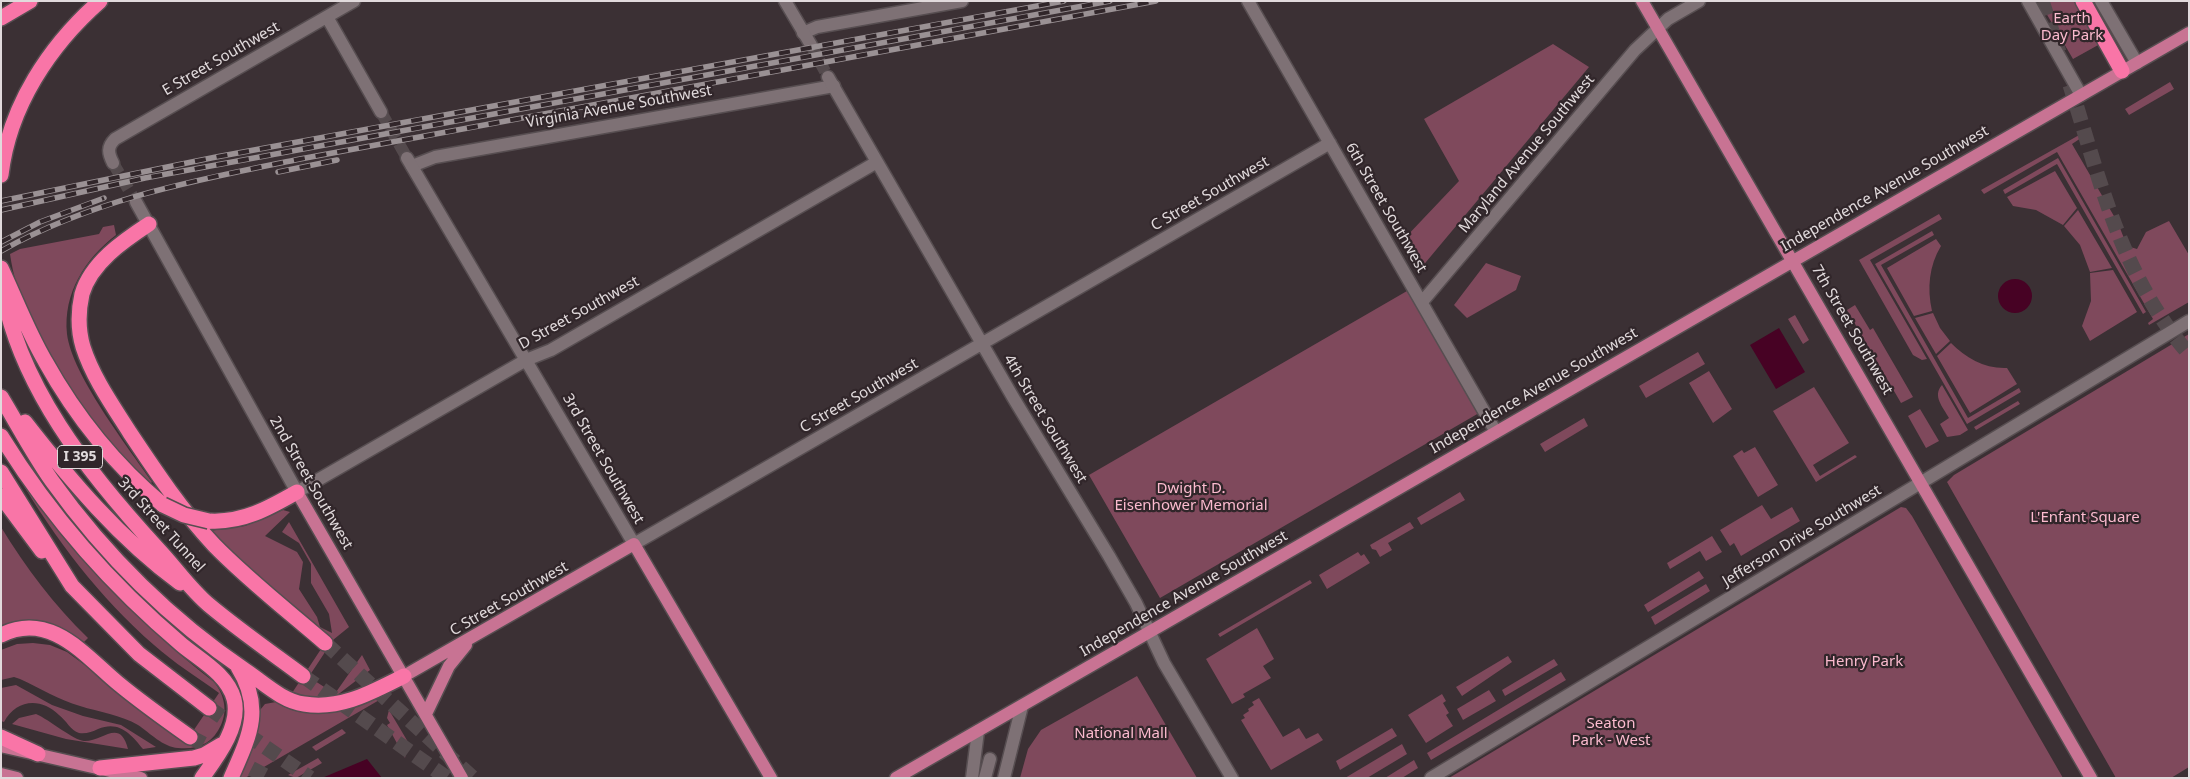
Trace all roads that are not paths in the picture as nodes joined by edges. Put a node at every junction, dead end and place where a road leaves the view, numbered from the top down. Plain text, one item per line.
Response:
1 (30, 1) edge
2 (100, 1) edge
3 (354, 1) edge
4 (785, 1) edge
5 (962, 1) edge
6 (1248, 1) edge
7 (1642, 1) edge
8 (1699, 1) edge
9 (2028, 1) edge
10 (2083, 1) edge
11 (2101, 1) edge
12 (327, 17) junction
13 (1, 18) edge
14 (1657, 28) junction
15 (2189, 32) edge
16 (803, 33) junction
17 (811, 45) tunnel mouth
18 (2137, 63) junction
19 (2122, 71) junction
20 (831, 81) joint
21 (2081, 95) junction
22 (381, 112) tunnel mouth
23 (1330, 143) junction
24 (409, 162) joint
25 (877, 162) junction
26 (113, 163) tunnel mouth
27 (1, 174) edge
28 (136, 202) tunnel mouth
29 (149, 224) junction
30 (1793, 261) junction
31 (1, 268) edge
32 (1, 280) edge
33 (1422, 302) junction
34 (2189, 321) edge
35 (982, 343) junction
36 (526, 360) junction
37 (1, 390) edge
38 (1, 397) edge
39 (1496, 432) junction
40 (1, 436) edge
41 (1, 472) edge
42 (1921, 483) junction
43 (298, 492) junction
44 (1, 496) edge
45 (634, 544) junction
46 (72, 586) junction
47 (208, 604) junction
48 (1149, 632) junction
49 (1, 635) edge
50 (470, 640) junction
51 (325, 643) tunnel mouth
52 (236, 664) junction
53 (303, 676) tunnel mouth
54 (404, 676) junction
55 (1022, 706) junction
56 (209, 708) tunnel mouth
57 (426, 714) junction
58 (978, 731) junction
59 (1, 737) edge
60 (190, 737) tunnel mouth
61 (227, 738) junction
62 (1, 746) edge
63 (38, 754) junction
64 (990, 759) dead end
65 (100, 768) junction
66 (1, 774) edge
67 (17, 778) edge
68 (141, 778) edge
69 (202, 778) edge
70 (231, 778) edge
71 (462, 778) edge
72 (771, 778) edge
73 (896, 778) edge
74 (972, 778) edge
75 (985, 778) edge
76 (1004, 778) edge
77 (1232, 778) edge
78 (1431, 778) edge
79 (2091, 778) edge

1 - 13 highway
2 - 27 highway
3 - 12 street, E Street Southwest
4 - 16 street
5 - 16 street
6 - 23 street, 6th Street Southwest
7 - 14 main road, 7th Street Southwest
8 - 14 street
9 - 21 street
10 - 19 highway
11 - 18 street
12 - 22 street
12 - 26 street, E Street Southwest
14 - 30 main road, 7th Street Southwest
14 - 33 street, Maryland Avenue Southwest
15 - 18 main road, Independence Avenue Southwest
16 - 17 street
18 - 19 main road, Independence Avenue Southwest
19 - 21 main road, Independence Avenue Southwest
20 - 24 street, Virginia Avenue Southwest
20 - 25 street, 4th Street Southwest
21 - 30 main road, Independence Avenue Southwest
23 - 33 street, 6th Street Southwest
23 - 35 street, C Street Southwest
24 - 36 street, 3rd Street Southwest
25 - 35 street, 4th Street Southwest
25 - 36 street, D Street Southwest
28 - 29 street, 2nd Street Southwest
29 - 43 street, 2nd Street Southwest
29 - 51 highway
30 - 39 main road, Independence Avenue Southwest
30 - 42 main road, 7th Street Southwest
31 - 43 highway, bridge
32 - 47 highway, 3rd Street Tunnel / I 395
33 - 39 street, 6th Street Southwest
34 - 42 street, Jefferson Drive Southwest
35 - 45 street, C Street Southwest
35 - 48 street, 4th Street Southwest
36 - 43 street, D Street Southwest
36 - 45 street, 3rd Street Southwest
37 - 47 highway
38 - 52 highway
39 - 48 main road, Independence Avenue Southwest
40 - 61 highway
41 - 46 highway
42 - 78 street, Jefferson Drive Southwest
42 - 79 main road, 7th Street Southwest
43 - 54 main road, 2nd Street Southwest
44 - 46 highway
45 - 50 main road, C Street Southwest
45 - 72 main road, 3rd Street Southwest
46 - 56 highway
47 - 53 highway, 3rd Street Tunnel / I 395
48 - 55 main road, Independence Avenue Southwest
48 - 77 street, 4th Street Southwest
49 - 60 highway
50 - 54 main road, C Street Southwest
50 - 57 main road
52 - 54 highway
52 - 70 highway
54 - 57 main road, 2nd Street Southwest
55 - 58 main road, Independence Avenue Southwest
55 - 76 street
57 - 71 main road, 2nd Street Southwest
58 - 73 main road, Independence Avenue Southwest
58 - 74 street
59 - 63 highway
61 - 65 highway
61 - 69 highway
62 - 63 main road
63 - 65 main road
64 - 75 street
65 - 68 main road
66 - 67 main road

